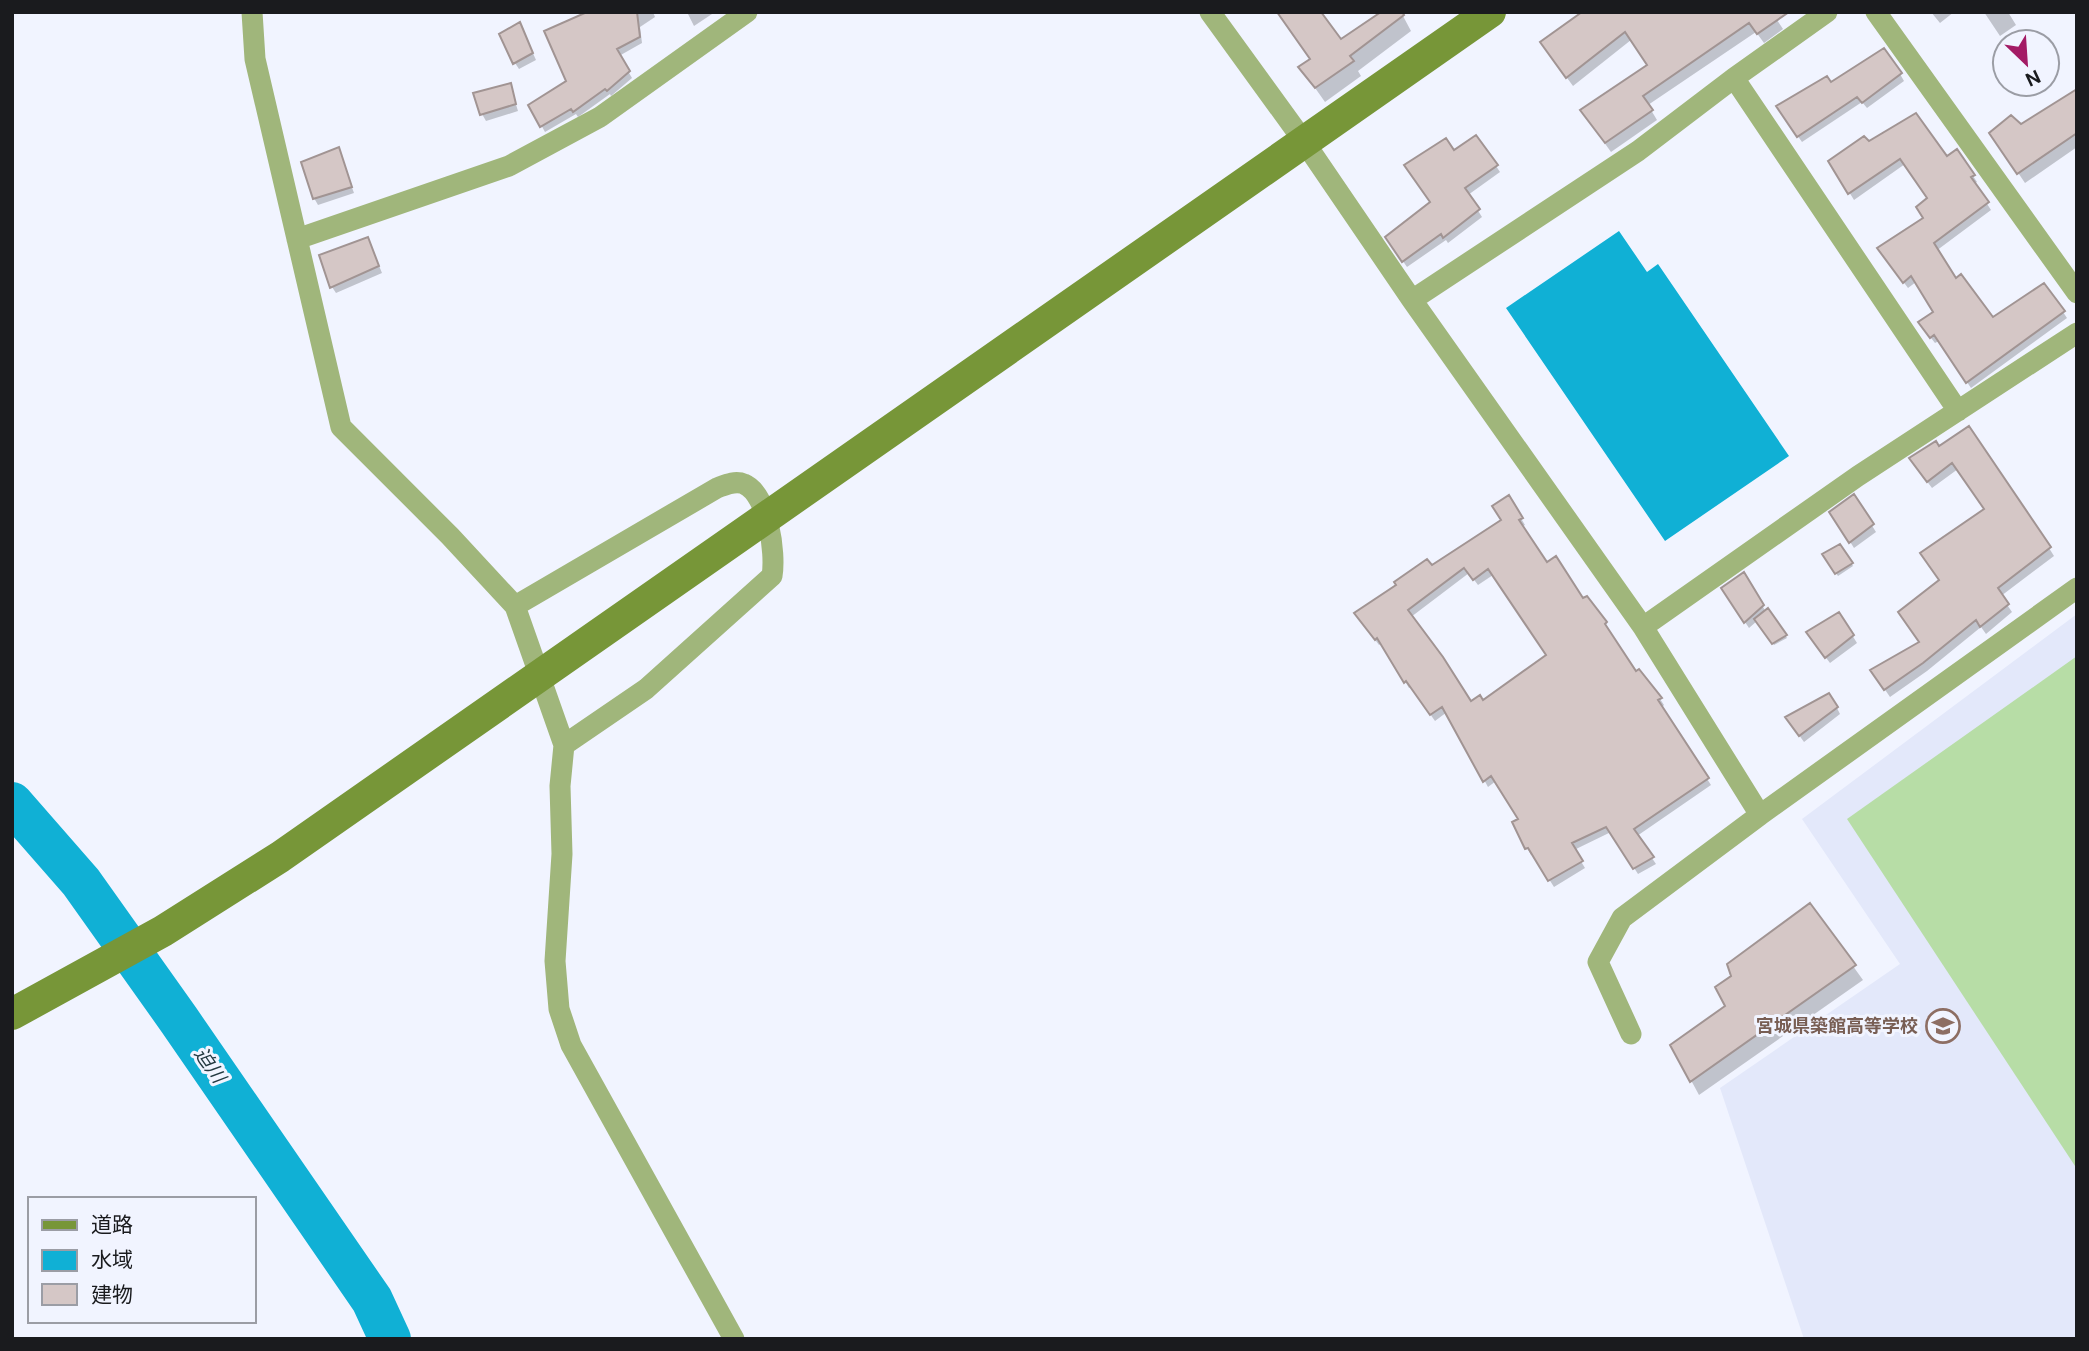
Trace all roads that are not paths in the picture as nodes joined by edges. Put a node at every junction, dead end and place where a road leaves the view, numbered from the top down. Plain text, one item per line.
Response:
1 (251, 12) edge
2 (747, 12) edge
3 (1210, 12) edge
4 (1490, 12) edge
5 (1827, 12) edge
6 (1876, 12) edge
7 (1734, 78) junction
8 (1305, 142) junction
9 (297, 239) junction
10 (2077, 293) edge
11 (1412, 300) junction
12 (2077, 333) edge
13 (1958, 411) junction
14 (767, 517) junction
15 (2077, 588) edge
16 (515, 606) junction
17 (1643, 627) junction
18 (564, 745) junction
19 (1760, 815) junction
20 (12, 1014) edge
21 (1631, 1034) dead end
22 (734, 1339) edge

1 - 9 street
2 - 9 street
3 - 8 street
4 - 8 street
5 - 7 street
6 - 10 street
7 - 11 street
7 - 13 street
8 - 11 street
8 - 14 street
9 - 16 street
11 - 17 street
12 - 13 street
13 - 17 street
14 - 16 street
14 - 18 street
14 - 20 street
15 - 19 street
16 - 18 street
17 - 19 street
18 - 22 street
19 - 21 street

